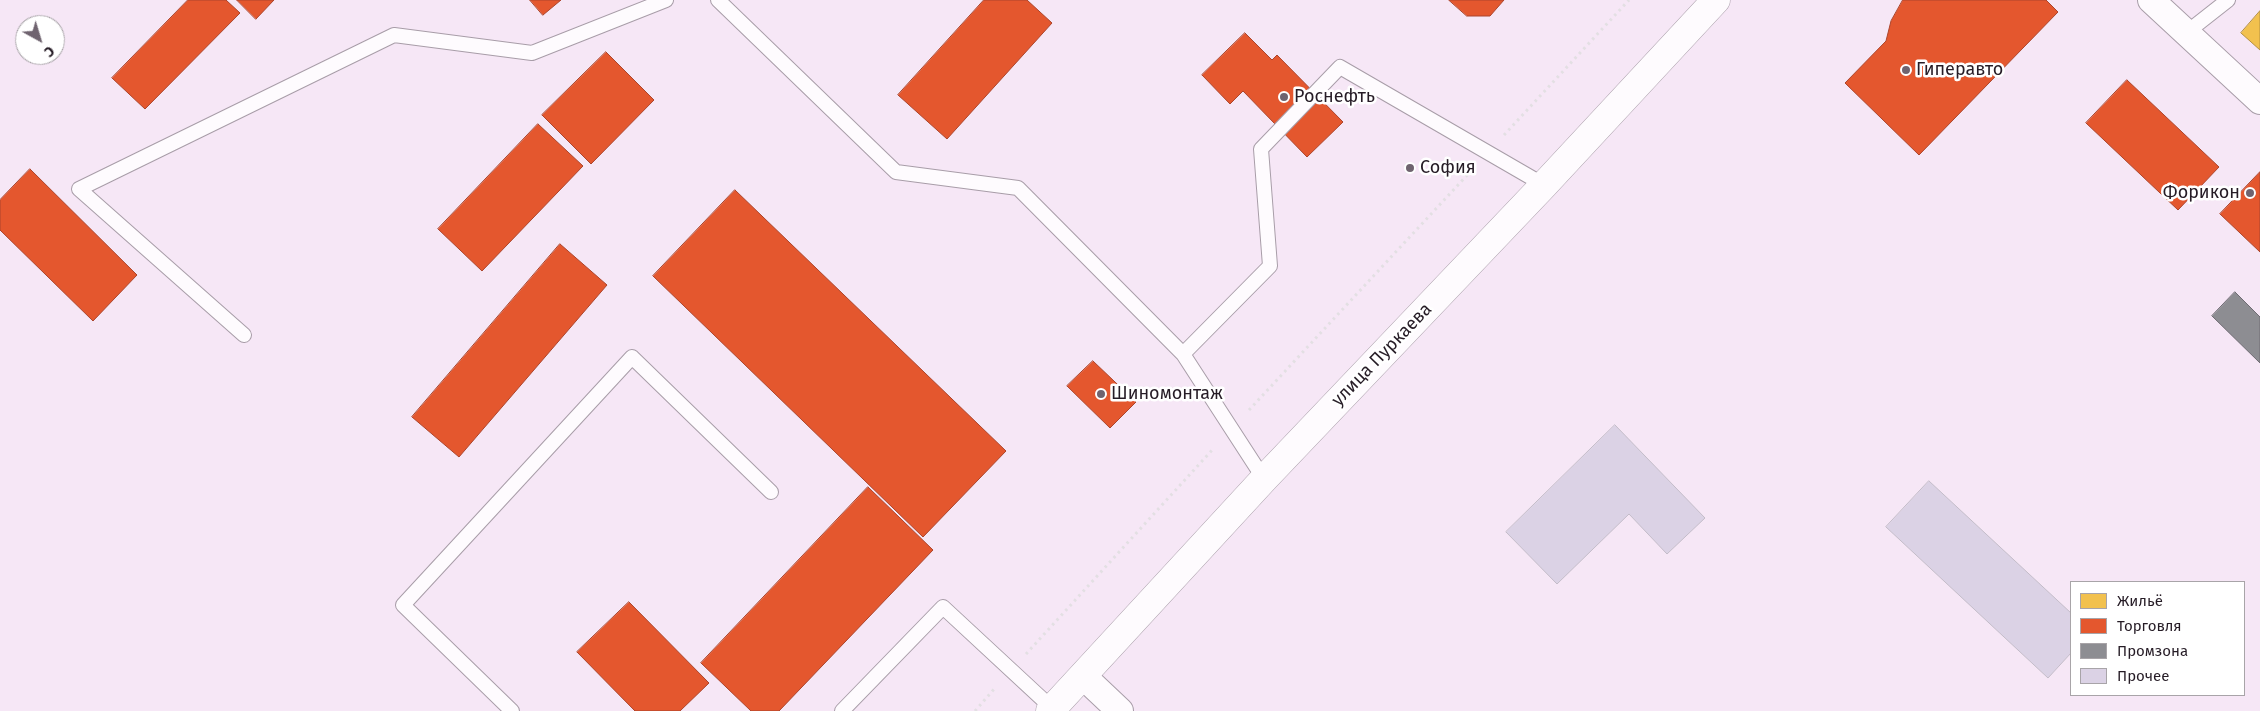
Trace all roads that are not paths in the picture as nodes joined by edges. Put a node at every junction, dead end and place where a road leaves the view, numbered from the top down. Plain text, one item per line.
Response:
1 (666, 0) edge
2 (718, 0) edge
3 (2150, 0) edge
4 (2228, 0) edge
5 (1712, 1) edge
6 (2186, 33) junction
7 (2260, 101) edge
8 (1544, 185) junction
9 (244, 335) dead end
10 (1183, 354) junction
11 (1264, 479) junction
12 (772, 492) dead end
13 (1083, 676) junction
14 (1052, 710) edge
15 (512, 711) edge
16 (842, 711) edge
17 (1120, 711) edge

1 - 9 lane
2 - 10 lane
3 - 6 street
4 - 6 lane
5 - 8 main road, улица Пуркаева
6 - 7 street
8 - 10 lane
8 - 11 main road, улица Пуркаева
10 - 11 lane
11 - 13 main road, улица Пуркаева
12 - 15 lane
13 - 14 main road, улица Пуркаева
13 - 17 street
14 - 16 lane

